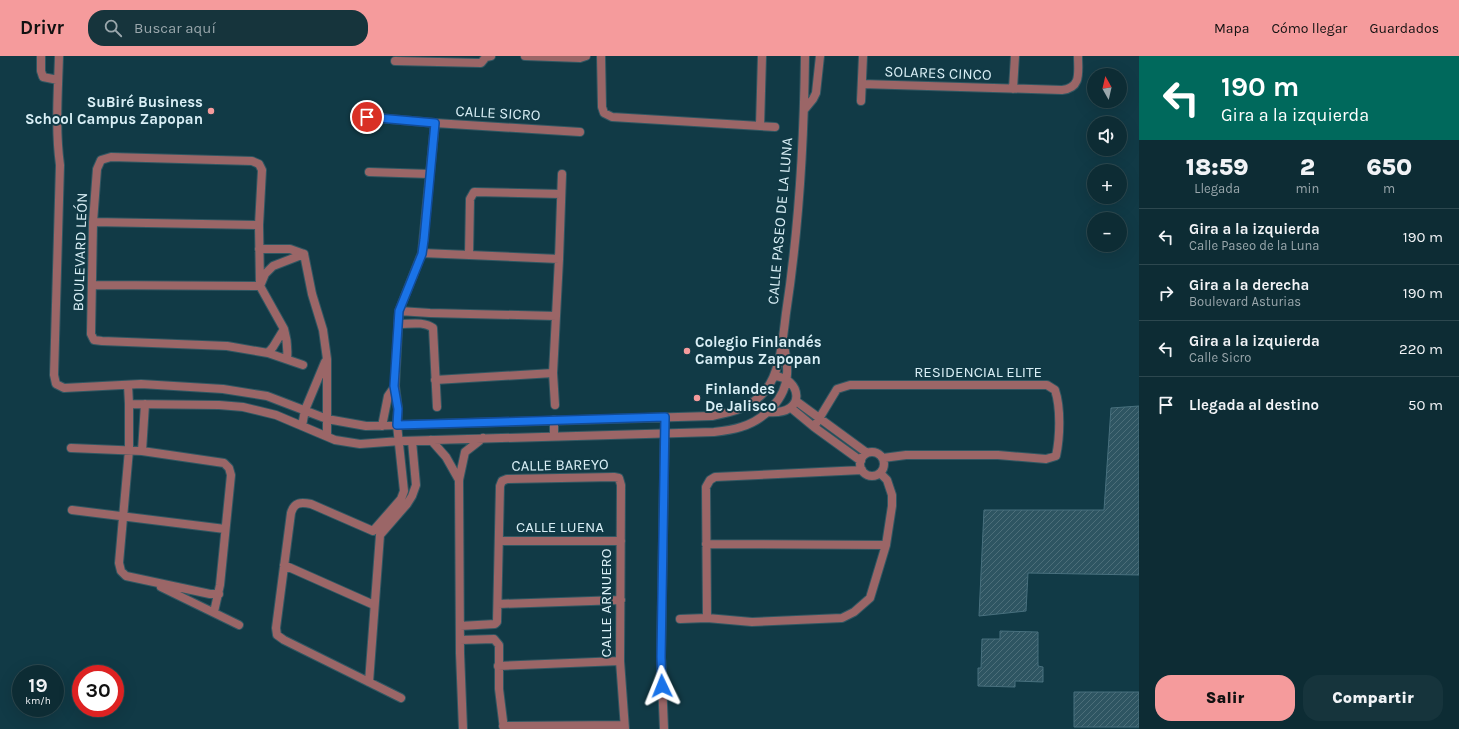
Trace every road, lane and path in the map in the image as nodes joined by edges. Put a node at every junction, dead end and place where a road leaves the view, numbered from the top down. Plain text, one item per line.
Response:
1 (41, 56) edge
2 (59, 56) edge
3 (491, 56) edge
4 (525, 56) edge
5 (586, 56) edge
6 (601, 56) edge
7 (762, 56) edge
8 (805, 56) edge
9 (820, 56) edge
10 (863, 56) edge
11 (1015, 56) edge
12 (1078, 56) edge
13 (395, 61) dead end
14 (58, 80) junction
15 (862, 84) junction
16 (1013, 89) junction
17 (861, 101) dead end
18 (804, 110) junction
19 (367, 117) dead end
20 (435, 123) junction
21 (760, 126) junction
22 (775, 127) dead end
23 (580, 132) dead end
24 (369, 172) dead end
25 (430, 174) junction
26 (562, 174) dead end
27 (561, 194) junction
28 (93, 222) junction
29 (259, 225) junction
30 (259, 249) junction
31 (304, 254) junction
32 (422, 254) junction
33 (469, 254) junction
34 (559, 259) junction
35 (92, 284) junction
36 (260, 286) junction
37 (399, 311) junction
38 (556, 316) junction
39 (398, 324) junction
40 (284, 329) junction
41 (783, 334) junction
42 (268, 353) junction
43 (287, 359) junction
44 (327, 359) junction
45 (303, 365) dead end
46 (553, 373) junction
47 (774, 376) junction
48 (787, 379) junction
49 (435, 380) junction
50 (128, 385) junction
51 (394, 386) junction
52 (129, 404) junction
53 (145, 404) junction
54 (794, 404) junction
55 (555, 405) dead end
56 (437, 407) dead end
57 (305, 410) junction
58 (767, 412) junction
59 (665, 417) junction
60 (819, 418) junction
61 (327, 419) junction
62 (554, 420) junction
63 (397, 425) junction
64 (302, 426) junction
65 (382, 426) junction
66 (814, 427) junction
67 (664, 433) junction
68 (327, 436) junction
69 (554, 436) junction
70 (483, 438) junction
71 (431, 440) junction
72 (400, 441) junction
73 (412, 441) junction
74 (71, 448) dead end
75 (129, 450) junction
76 (142, 451) junction
77 (867, 453) junction
78 (883, 458) junction
79 (861, 461) junction
80 (862, 470) junction
81 (880, 473) junction
82 (619, 478) joint
83 (459, 480) junction
84 (72, 510) dead end
85 (123, 516) junction
86 (225, 529) junction
87 (499, 541) junction
88 (621, 541) junction
89 (706, 544) junction
90 (886, 545) junction
91 (284, 565) junction
92 (149, 581) junction
93 (219, 594) junction
94 (621, 600) junction
95 (498, 604) junction
96 (374, 605) junction
97 (214, 612) junction
98 (707, 618) junction
99 (680, 619) dead end
100 (239, 625) dead end
101 (460, 626) junction
102 (460, 640) junction
103 (620, 661) junction
104 (498, 666) junction
105 (369, 682) junction
106 (401, 698) dead end
107 (624, 727) edge
108 (504, 728) edge
109 (463, 729) edge
110 (664, 729) edge

1 - 14 street
2 - 14 street
3 - 13 street
4 - 5 street
6 - 21 street
7 - 21 street
8 - 18 street, CALLE PASEO DE LA LUNA
9 - 18 street
10 - 15 street, SOLARES CINCO
11 - 16 street, SOLARES CINCO
12 - 16 street, SOLARES CINCO
14 - 50 street, CALLE PASEO DE LA LUNA
15 - 16 street, SOLARES CINCO
15 - 17 street, SOLARES CINCO
18 - 41 street, CALLE PASEO DE LA LUNA
19 - 20 street, CALLE SICRO
20 - 23 street, CALLE SICRO
20 - 25 street
21 - 22 street
24 - 25 street
25 - 32 street
26 - 27 street
27 - 33 street
27 - 34 street
28 - 29 street
28 - 29 street, BOULEVARD LEÓN
28 - 35 street, BOULEVARD LEÓN
29 - 30 street, BOULEVARD LEÓN
30 - 31 street
30 - 36 street, BOULEVARD LEÓN
31 - 36 street
31 - 44 street
32 - 33 street
32 - 37 street
33 - 34 street
34 - 38 street
35 - 36 street
35 - 42 street, BOULEVARD LEÓN
36 - 40 street, BOULEVARD LEÓN
37 - 38 street
37 - 39 street
38 - 46 street
39 - 49 street
39 - 51 street
40 - 42 street
40 - 43 street, BOULEVARD LEÓN
41 - 47 street, CALLE PASEO DE LA LUNA
41 - 48 street, CALLE PASEO DE LA LUNA
42 - 43 street
43 - 45 street
44 - 57 street
44 - 61 street
46 - 49 street
46 - 55 street
47 - 48 street
47 - 59 street, CALLE PASEO DE LA LUNA
48 - 54 street
48 - 58 street, CALLE PASEO DE LA LUNA
49 - 56 street
50 - 52 street
50 - 57 street, CALLE PASEO DE LA LUNA
51 - 63 street
51 - 65 street
52 - 53 street, CALLE PASEO DE LA LUNA
52 - 75 street
53 - 64 street, CALLE PASEO DE LA LUNA
53 - 76 street
54 - 58 street
54 - 60 street
54 - 66 street
57 - 61 street, CALLE PASEO DE LA LUNA
57 - 64 street
58 - 67 street, CALLE PASEO DE LA LUNA
59 - 62 street, CALLE PASEO DE LA LUNA
59 - 67 street
60 - 66 street, RESIDENCIAL ELITE
60 - 77 street
60 - 78 street, RESIDENCIAL ELITE
61 - 65 street, CALLE PASEO DE LA LUNA
61 - 68 street
62 - 63 street, CALLE PASEO DE LA LUNA
62 - 69 street
63 - 65 street, CALLE PASEO DE LA LUNA
63 - 72 street
64 - 68 street, CALLE PASEO DE LA LUNA
66 - 79 street
67 - 69 street, CALLE PASEO DE LA LUNA
67 - 110 street
68 - 72 street, CALLE PASEO DE LA LUNA
69 - 70 street, CALLE PASEO DE LA LUNA
70 - 71 street, CALLE PASEO DE LA LUNA
70 - 83 street
71 - 73 street, CALLE PASEO DE LA LUNA
71 - 83 street
72 - 73 street, CALLE PASEO DE LA LUNA
72 - 91 street
73 - 96 street
74 - 75 street
75 - 76 street
75 - 85 street
76 - 86 street
77 - 78 street
77 - 79 street
78 - 81 street
79 - 80 street
80 - 81 street
80 - 89 street
81 - 90 street
82 - 87 street, CALLE BAREYO
82 - 88 street, CALLE ARNUERO
83 - 101 street
84 - 85 street
85 - 86 street
85 - 92 street
86 - 93 street
87 - 88 street, CALLE LUENA
87 - 95 street
88 - 94 street, CALLE ARNUERO
89 - 90 street
89 - 98 street
90 - 98 street
91 - 96 street
91 - 105 street
92 - 93 street
92 - 97 street
93 - 97 street
94 - 95 street
94 - 103 street, CALLE ARNUERO
95 - 101 street
96 - 105 street
97 - 100 street
98 - 99 street
101 - 102 street
102 - 104 street
102 - 109 street
103 - 104 street
103 - 107 street, CALLE ARNUERO
104 - 108 street
105 - 106 street
107 - 108 street

